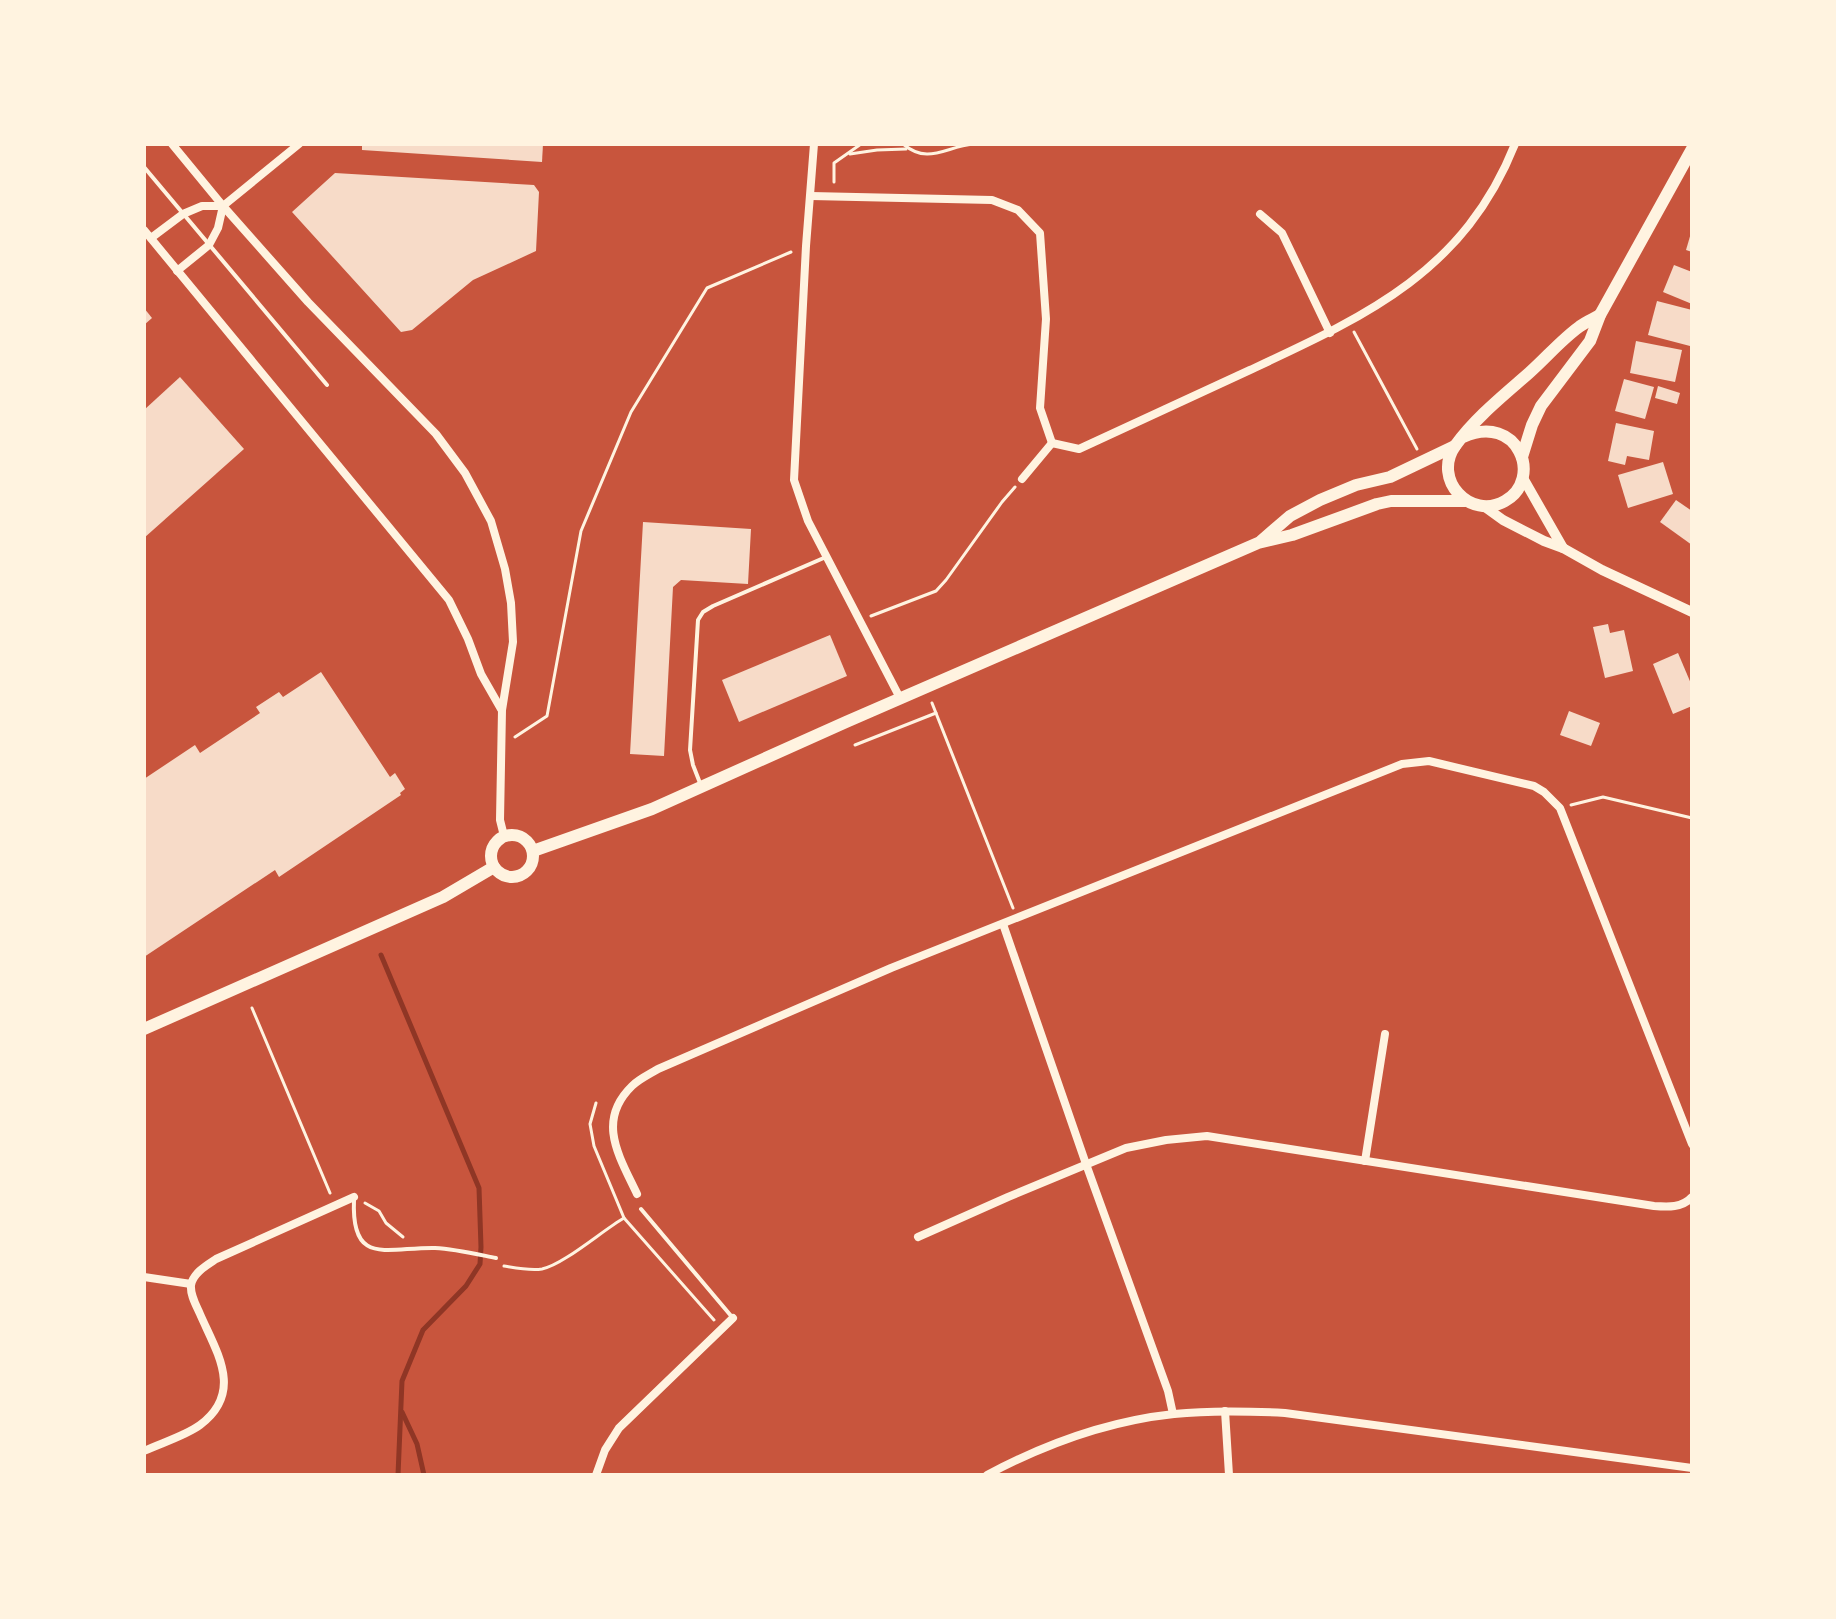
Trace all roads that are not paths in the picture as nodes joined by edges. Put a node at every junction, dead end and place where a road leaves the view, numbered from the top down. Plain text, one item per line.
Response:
1 (172, 144) edge
2 (299, 144) edge
3 (814, 144) edge
4 (1515, 144) edge
5 (1692, 149) edge
6 (144, 167) edge
7 (811, 196) junction
8 (223, 206) junction
9 (183, 214) junction
10 (1260, 214) dead end
11 (144, 230) edge
12 (151, 238) junction
13 (209, 245) junction
14 (177, 271) junction
15 (1600, 315) junction
16 (1330, 333) junction
17 (327, 385) dead end
18 (1459, 442) junction
19 (1052, 443) junction
20 (1522, 457) junction
21 (1523, 478) junction
22 (1022, 479) road end
23 (1465, 501) junction
24 (1485, 507) junction
25 (1258, 543) junction
26 (1563, 548) junction
27 (826, 557) junction
28 (1692, 612) edge
29 (900, 698) junction
30 (502, 710) junction
31 (702, 788) junction
32 (504, 836) junction
33 (533, 851) junction
34 (494, 867) junction
35 (1003, 924) junction
36 (144, 1029) edge
37 (1385, 1034) dead end
38 (1692, 1144) edge
39 (1365, 1161) junction
40 (1086, 1164) junction
41 (637, 1194) dead end
42 (354, 1197) joint
43 (1692, 1197) edge
44 (641, 1209) dead end
45 (918, 1237) dead end
46 (496, 1258) dead end
47 (144, 1277) edge
48 (191, 1284) junction
49 (733, 1318) joint
50 (1225, 1411) junction
51 (1173, 1414) junction
52 (144, 1451) edge
53 (1692, 1468) edge
54 (596, 1475) edge
55 (987, 1475) edge
56 (1229, 1475) edge

1 - 8 street
2 - 8 street
3 - 7 street
4 - 16 street
5 - 15 main road
6 - 9 lane
7 - 19 street
7 - 27 street
8 - 9 street
8 - 13 street
8 - 30 street
9 - 12 street
9 - 13 lane
10 - 16 street
11 - 12 street
12 - 14 street
13 - 14 street
13 - 17 lane
14 - 30 street
15 - 18 main road
15 - 20 main road
16 - 19 street
18 - 20 main road
18 - 23 main road
18 - 25 main road
19 - 22 street
20 - 21 main road
21 - 24 main road
21 - 26 street
23 - 24 main road
23 - 25 main road
24 - 26 street
25 - 29 main road
26 - 28 street
27 - 29 street
27 - 31 lane
29 - 31 main road
30 - 32 street
31 - 33 main road
32 - 33 main road
32 - 34 main road
33 - 34 main road
34 - 36 main road
35 - 38 street
35 - 40 street
35 - 41 street
37 - 39 street
39 - 40 street
39 - 43 street
40 - 45 street
40 - 51 street
42 - 46 lane
42 - 48 street
44 - 49 lane
47 - 48 street
48 - 52 street
49 - 54 street
50 - 51 street
50 - 53 street
50 - 56 street
51 - 55 street

